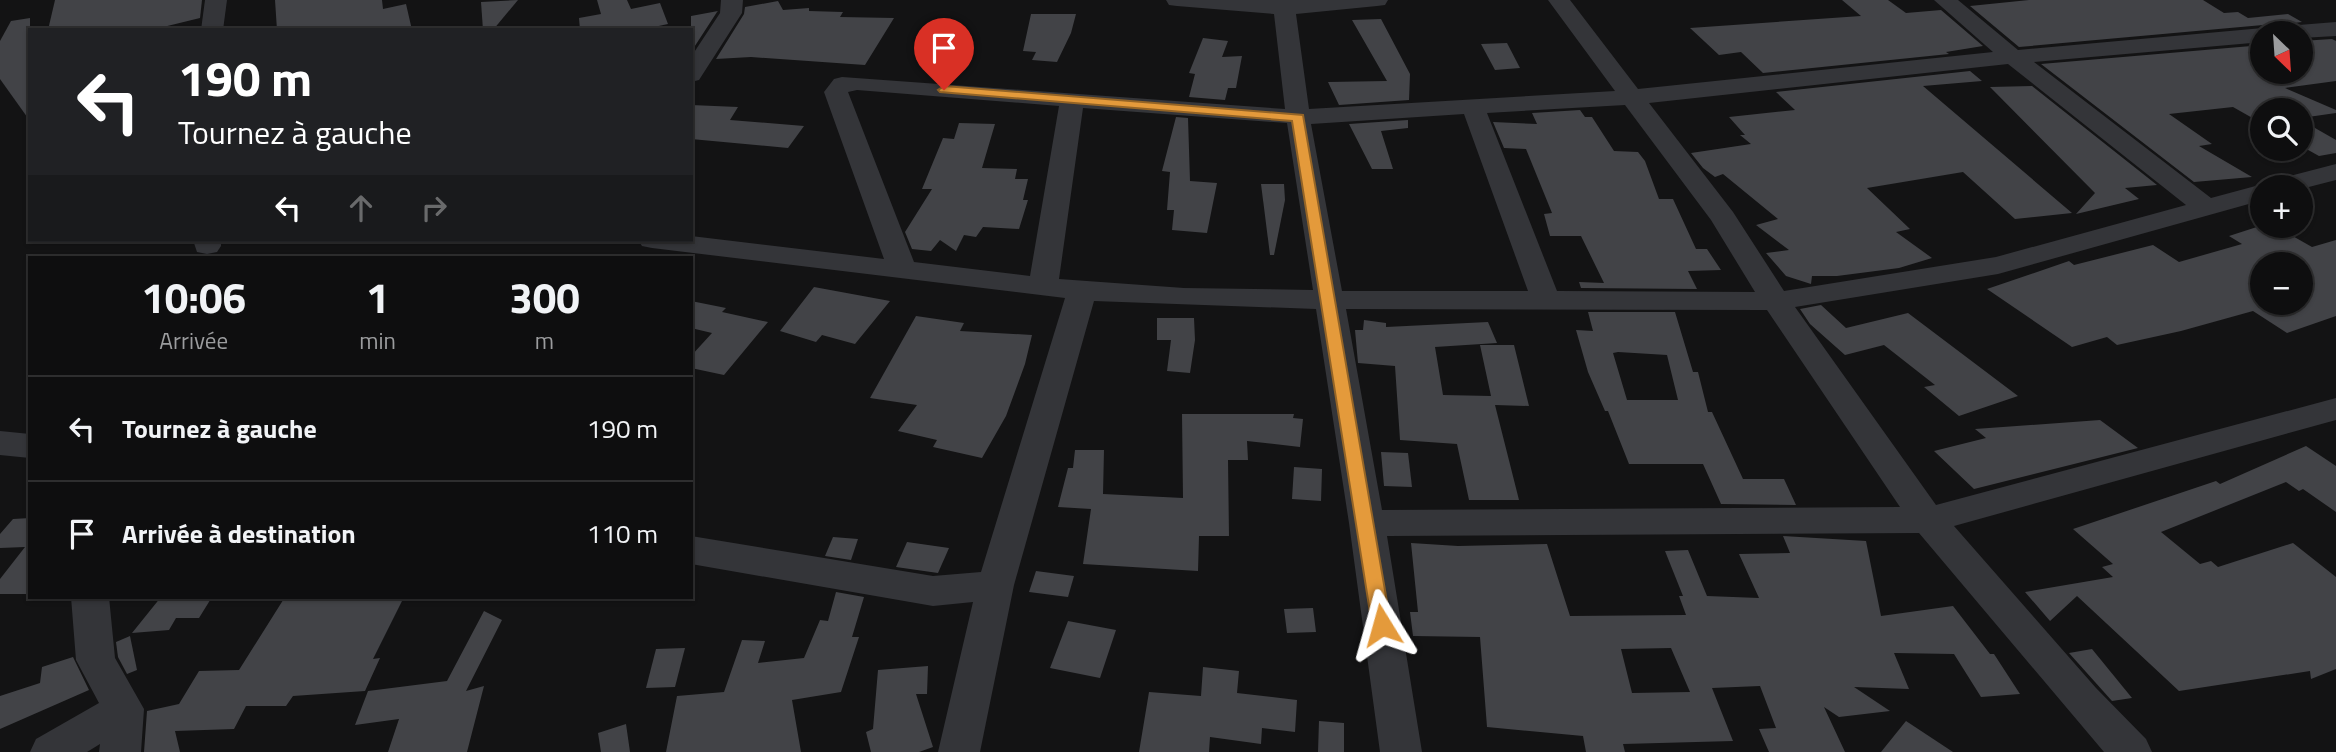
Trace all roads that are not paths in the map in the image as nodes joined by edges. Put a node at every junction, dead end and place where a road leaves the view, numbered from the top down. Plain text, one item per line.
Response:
1 (216, 0) edge
2 (732, 0) edge
3 (1177, 0) edge
4 (1377, 0) edge
5 (1559, 0) edge
6 (1945, 0) edge
7 (1284, 4) edge
8 (212, 28) edge
9 (2336, 29) edge
10 (2314, 31) edge
11 (2250, 36) edge
12 (2013, 57) junction
13 (693, 72) edge
14 (1633, 97) junction
15 (1072, 100) junction
16 (1472, 107) junction
17 (1298, 117) junction
18 (2250, 195) edge
19 (2206, 207) junction
20 (669, 242) edge
21 (902, 270) junction
22 (1043, 286) junction
23 (1082, 290) junction
24 (1328, 300) junction
25 (1546, 300) junction
26 (1776, 301) junction
27 (2336, 408) edge
28 (0, 443) edge
29 (28, 446) edge
30 (1928, 520) junction
31 (1367, 523) junction
32 (693, 550) edge
33 (995, 585) junction
34 (90, 599) edge
35 (124, 709) junction
36 (51, 752) edge
37 (120, 752) edge
38 (959, 752) edge
39 (1401, 752) edge
40 (2131, 752) edge

1 - 8 street
2 - 13 street
3 - 7 street
4 - 7 street
5 - 14 street
6 - 12 street
7 - 17 street
9 - 10 street
11 - 12 street
12 - 14 street
12 - 19 street
14 - 16 street
14 - 26 street
15 - 17 street
15 - 21 street
15 - 22 street
16 - 17 street
16 - 25 street
17 - 24 street
18 - 19 street
19 - 26 street
20 - 21 street
21 - 22 street
22 - 23 street
23 - 24 street
23 - 33 street
24 - 25 street
24 - 31 street
25 - 26 street
26 - 30 street
27 - 30 street
28 - 29 street
30 - 31 street
30 - 40 street
31 - 39 street
32 - 33 street
33 - 38 street
34 - 35 street
35 - 36 street
35 - 37 street

